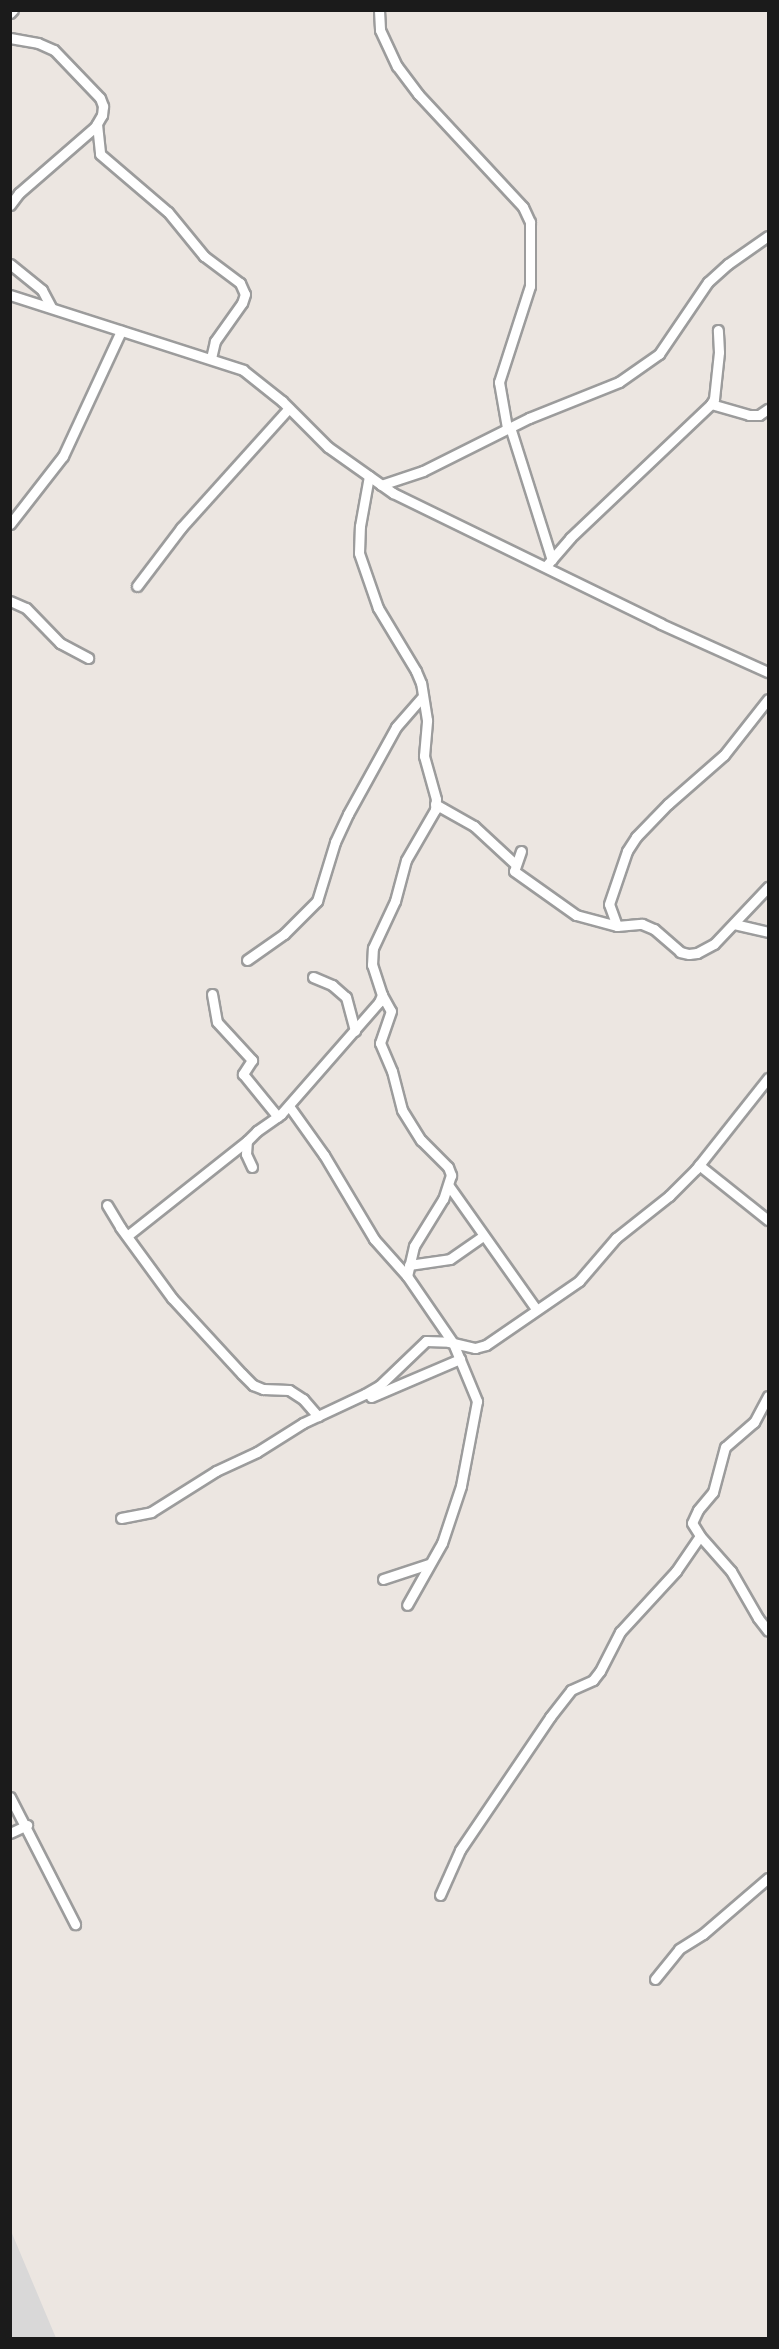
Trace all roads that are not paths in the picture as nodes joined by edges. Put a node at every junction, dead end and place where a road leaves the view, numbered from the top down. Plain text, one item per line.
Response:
1 (380, 10) edge
2 (10, 38) edge
3 (97, 124) junction
4 (10, 205) edge
5 (768, 236) edge
6 (10, 264) edge
7 (10, 295) edge
8 (51, 307) junction
9 (717, 330) dead end
10 (121, 331) junction
11 (212, 359) junction
12 (711, 404) junction
13 (289, 408) junction
14 (768, 409) edge
15 (508, 427) junction
16 (369, 476) junction
17 (381, 485) junction
18 (10, 524) edge
19 (549, 563) junction
20 (137, 586) dead end
21 (10, 601) edge
22 (88, 658) dead end
23 (768, 672) edge
24 (423, 696) junction
25 (767, 702) edge
26 (435, 804) junction
27 (521, 851) dead end
28 (515, 864) junction
29 (768, 887) edge
30 (734, 924) junction
31 (617, 926) junction
32 (768, 932) edge
33 (247, 960) dead end
34 (313, 977) dead end
35 (212, 994) dead end
36 (382, 995) junction
37 (355, 1031) junction
38 (768, 1078) edge
39 (289, 1106) junction
40 (278, 1117) junction
41 (247, 1141) junction
42 (699, 1166) junction
43 (252, 1167) dead end
44 (449, 1186) junction
45 (107, 1205) dead end
46 (768, 1220) edge
47 (127, 1236) junction
48 (483, 1236) junction
49 (409, 1265) junction
50 (407, 1276) junction
51 (536, 1309) junction
52 (453, 1343) junction
53 (460, 1359) junction
54 (768, 1396) edge
55 (338, 1407) junction
56 (318, 1416) junction
57 (121, 1518) dead end
58 (700, 1536) junction
59 (429, 1564) junction
60 (383, 1579) dead end
61 (407, 1605) dead end
62 (768, 1631) edge
63 (10, 1797) edge
64 (27, 1826) junction
65 (10, 1833) edge
66 (768, 1878) edge
67 (440, 1895) dead end
68 (75, 1924) dead end
69 (655, 1979) dead end

1 - 15 street
2 - 3 street
3 - 4 street
3 - 11 street
5 - 15 street
6 - 8 street
7 - 8 street
8 - 10 street
9 - 12 street
10 - 11 street
10 - 18 street
11 - 13 street
12 - 14 street
12 - 19 street
13 - 16 street
13 - 20 street
15 - 17 street
15 - 19 street
16 - 17 street
16 - 24 street
17 - 19 street
19 - 23 street
21 - 22 street
24 - 26 street
24 - 33 street
25 - 31 street
26 - 28 street
26 - 36 street
27 - 28 street
28 - 31 street
29 - 30 street
30 - 31 street
30 - 32 street
34 - 37 street
35 - 40 street
36 - 37 street
36 - 44 street
37 - 39 street
38 - 42 street
39 - 40 street
39 - 50 street
40 - 41 street
41 - 43 street
41 - 47 street
42 - 46 street
42 - 51 street
44 - 48 street
44 - 49 street
45 - 47 street
47 - 56 street
48 - 49 street
48 - 51 street
49 - 50 street
50 - 52 street
51 - 52 street
52 - 53 street
52 - 55 street
53 - 55 street
53 - 59 street
54 - 58 street
55 - 56 street
56 - 57 street
58 - 62 street
58 - 67 street
59 - 60 street
59 - 61 street
63 - 64 street
64 - 65 street
64 - 68 street
66 - 69 street

